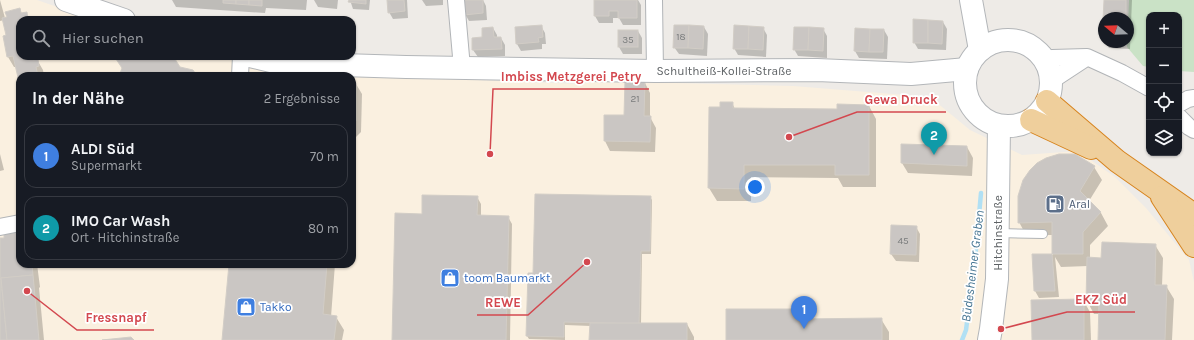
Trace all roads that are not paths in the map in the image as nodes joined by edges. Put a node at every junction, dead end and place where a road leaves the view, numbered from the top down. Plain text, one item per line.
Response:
1 (66, 0) edge
2 (456, 0) edge
3 (654, 0) edge
4 (972, 2) edge
5 (112, 16) edge
6 (1004, 40) junction
7 (980, 50) junction
8 (1087, 57) junction
9 (241, 60) edge
10 (267, 60) edge
11 (1044, 60) junction
12 (462, 68) junction
13 (655, 71) junction
14 (240, 72) edge
15 (966, 78) junction
16 (1146, 86) edge
17 (1049, 91) junction
18 (1194, 98) edge
19 (1182, 102) edge
20 (1031, 120) junction
21 (1182, 120) edge
22 (998, 126) junction
23 (1194, 130) edge
24 (1117, 161) junction
25 (1155, 188) junction
26 (1190, 211) edge
27 (16, 224) edge
28 (0, 227) edge
29 (998, 233) junction
30 (1044, 234) dead end
31 (1194, 246) edge
32 (989, 340) edge

1 - 5 main road
2 - 12 street
3 - 13 street
4 - 6 main road
4 - 7 main road
6 - 7 main road
6 - 11 main road
7 - 15 main road
8 - 11 street
8 - 16 street
8 - 17 street
9 - 14 street
10 - 12 main road, Schultheiß-Kollei-Straße
11 - 17 main road
12 - 13 main road, Schultheiß-Kollei-Straße
13 - 15 main road, Schultheiß-Kollei-Straße
15 - 22 main road
17 - 20 main road
17 - 24 highway
18 - 19 street
20 - 22 main road
20 - 24 highway
21 - 23 street
22 - 29 main road, Hitchinstraße
24 - 25 highway
25 - 26 highway
25 - 31 highway
27 - 28 street
29 - 30 lane
29 - 32 main road, Hitchinstraße

